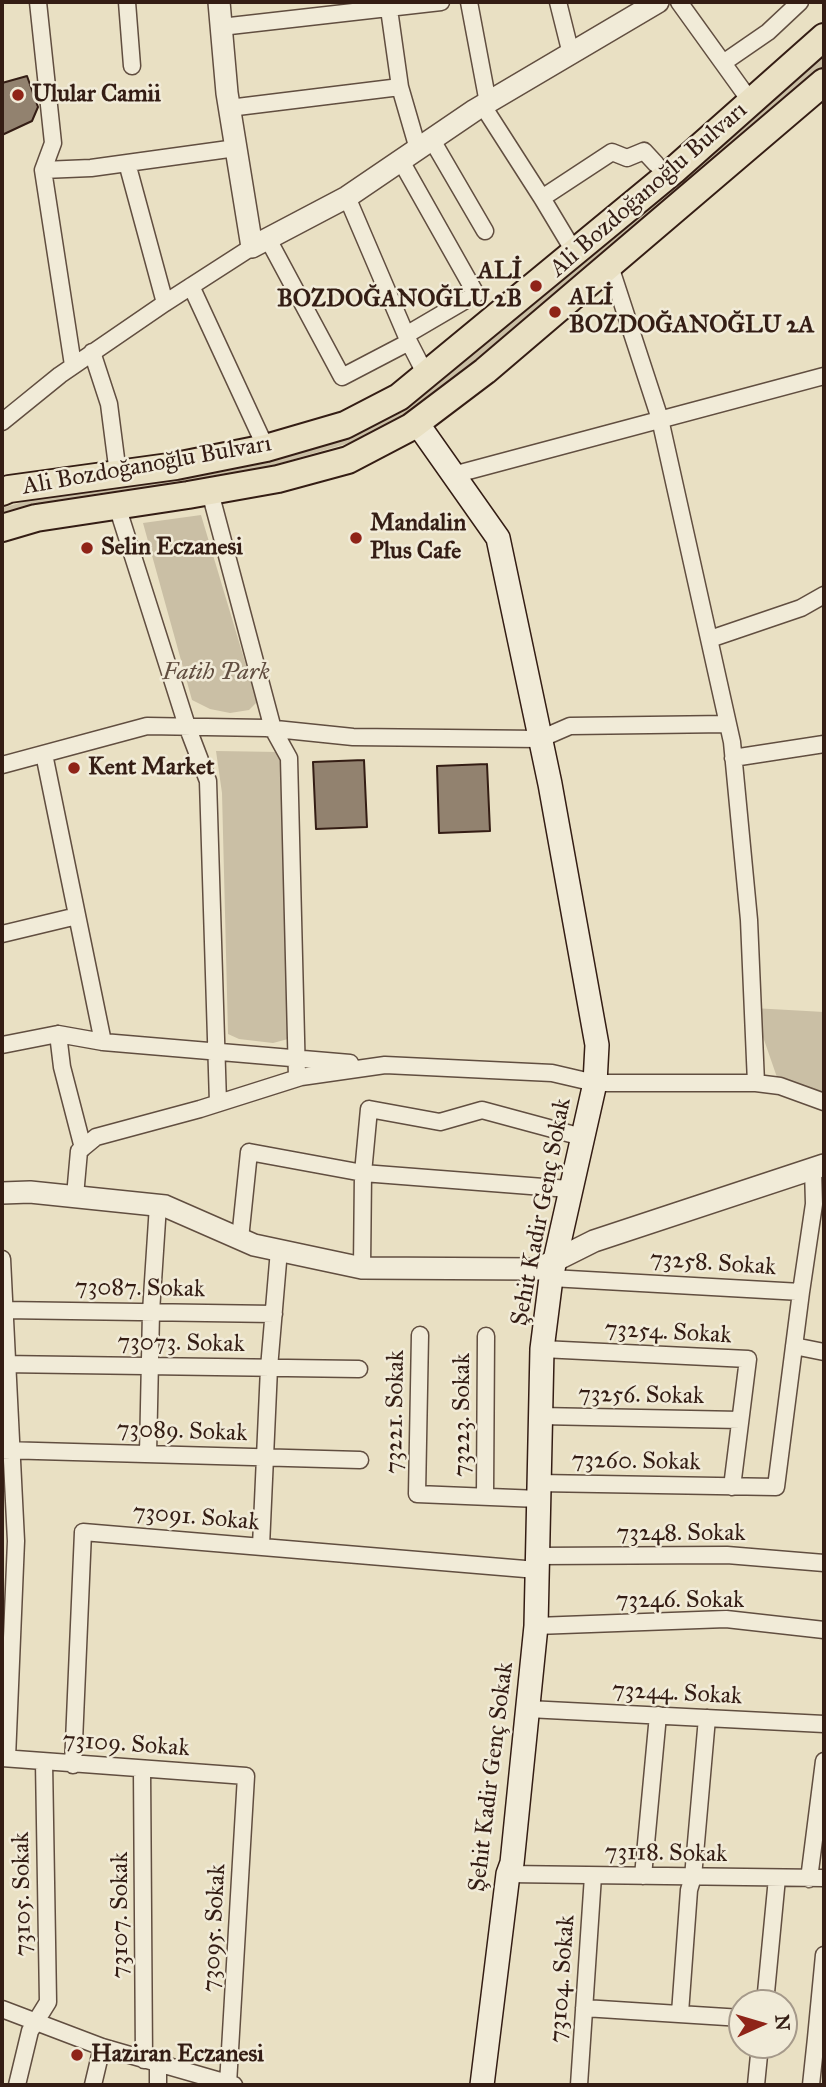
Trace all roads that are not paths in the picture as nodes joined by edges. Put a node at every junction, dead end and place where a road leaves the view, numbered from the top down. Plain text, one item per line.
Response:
1 (38, 2) edge
2 (127, 2) edge
3 (219, 2) edge
4 (441, 2) edge
5 (469, 2) edge
6 (558, 2) edge
7 (659, 2) edge
8 (680, 2) edge
9 (800, 2) edge
10 (389, 5) edge
11 (221, 27) junction
12 (824, 37) edge
13 (571, 54) junction
14 (723, 63) junction
15 (132, 66) dead end
16 (824, 82) edge
17 (400, 87) junction
18 (751, 102) junction
19 (485, 104) junction
20 (229, 108) junction
21 (236, 148) junction
22 (417, 150) junction
23 (127, 163) junction
24 (656, 164) dead end
25 (43, 170) junction
26 (346, 197) junction
27 (542, 198) junction
28 (485, 231) dead end
29 (260, 243) junction
30 (575, 253) junction
31 (610, 265) junction
32 (191, 286) junction
33 (165, 303) junction
34 (407, 339) junction
35 (92, 352) junction
36 (73, 365) junction
37 (824, 376) edge
38 (427, 377) junction
39 (660, 419) junction
40 (2, 421) edge
41 (417, 423) junction
42 (265, 448) junction
43 (118, 474) junction
44 (453, 475) junction
45 (2, 492) edge
46 (210, 492) junction
47 (117, 506) junction
48 (2, 528) edge
49 (824, 595) edge
50 (709, 639) junction
51 (728, 724) junction
52 (187, 726) junction
53 (273, 729) junction
54 (540, 739) junction
55 (824, 744) edge
56 (44, 754) junction
57 (733, 758) junction
58 (2, 765) edge
59 (77, 916) junction
60 (2, 934) edge
61 (58, 1034) junction
62 (103, 1042) junction
63 (2, 1045) edge
64 (216, 1052) junction
65 (296, 1058) junction
66 (381, 1065) junction
67 (297, 1078) junction
68 (595, 1083) junction
69 (756, 1083) junction
70 (824, 1102) edge
71 (218, 1103) junction
72 (582, 1137) junction
73 (83, 1148) junction
74 (819, 1167) edge
75 (363, 1174) junction
76 (569, 1189) junction
77 (2, 1193) edge
78 (75, 1196) junction
79 (158, 1205) junction
80 (240, 1239) junction
81 (279, 1250) junction
82 (2, 1259) edge
83 (362, 1268) junction
84 (553, 1270) junction
85 (801, 1293) junction
86 (4, 1310) junction
87 (151, 1312) junction
88 (274, 1314) junction
89 (420, 1335) dead end
90 (486, 1336) dead end
91 (794, 1346) junction
92 (542, 1349) junction
93 (824, 1352) edge
94 (4, 1364) edge
95 (149, 1366) junction
96 (269, 1368) junction
97 (359, 1369) dead end
98 (540, 1416) junction
99 (740, 1420) junction
100 (7, 1450) edge
101 (148, 1454) junction
102 (265, 1457) junction
103 (360, 1460) dead end
104 (732, 1487) junction
105 (539, 1491) junction
106 (485, 1495) junction
107 (261, 1546) junction
108 (537, 1563) junction
109 (824, 1563) edge
110 (536, 1626) junction
111 (824, 1630) edge
112 (528, 1709) junction
113 (658, 1715) junction
114 (707, 1718) junction
115 (824, 1724) edge
116 (4, 1758) edge
117 (824, 1761) edge
118 (44, 1762) junction
119 (73, 1765) junction
120 (142, 1769) junction
121 (246, 1776) joint
122 (508, 1874) junction
123 (593, 1876) junction
124 (643, 1876) junction
125 (693, 1877) junction
126 (778, 1878) junction
127 (817, 1879) edge
128 (824, 1955) edge
129 (766, 1989) edge
130 (584, 2008) junction
131 (2, 2009) edge
132 (680, 2014) junction
133 (728, 2017) edge
134 (36, 2022) junction
135 (820, 2039) edge
136 (102, 2047) junction
137 (759, 2059) edge
138 (151, 2062) junction
139 (17, 2085) edge
140 (93, 2085) edge
141 (158, 2085) edge
142 (231, 2085) edge
143 (482, 2085) edge
144 (579, 2085) edge
145 (756, 2085) edge
146 (811, 2085) edge

1 - 25 street
2 - 15 street
3 - 11 street
4 - 10 street
5 - 19 street
6 - 13 street
7 - 13 street
8 - 14 street
9 - 14 street
10 - 11 street
10 - 17 street
11 - 20 street
12 - 18 main road, Ali Bozdoğanoğlu Bulvarı
13 - 19 street
14 - 18 street
16 - 31 main road, Ali Bozdoğanoğlu Bulvarı
17 - 20 street
17 - 22 street
18 - 30 main road, Ali Bozdoğanoğlu Bulvarı
19 - 22 street
19 - 27 street
20 - 21 street
21 - 23 street
21 - 29 street
22 - 26 street
22 - 28 street
22 - 34 street
23 - 25 street
23 - 33 street
24 - 27 street
25 - 36 street
26 - 29 street
26 - 34 street
27 - 30 street
29 - 32 street
29 - 34 street
30 - 38 main road, Ali Bozdoğanoğlu Bulvarı
31 - 39 street
31 - 41 main road, Ali Bozdoğanoğlu Bulvarı
32 - 33 street
32 - 42 street
33 - 35 street
34 - 38 street
35 - 36 street
35 - 43 street
36 - 40 street
37 - 39 street
38 - 42 main road, Ali Bozdoğanoğlu Bulvarı
39 - 44 street
39 - 50 street
41 - 44 main road, Şehit Kadir Genç Sokak
41 - 46 main road, Ali Bozdoğanoğlu Bulvarı
42 - 43 main road, Ali Bozdoğanoğlu Bulvarı
43 - 45 main road, Ali Bozdoğanoğlu Bulvarı
44 - 54 main road, Şehit Kadir Genç Sokak
46 - 47 main road, Ali Bozdoğanoğlu Bulvarı
46 - 53 street
47 - 48 main road, Ali Bozdoğanoğlu Bulvarı
47 - 52 street
49 - 50 street
50 - 51 street
51 - 54 street
51 - 57 street
52 - 53 street
52 - 56 street
52 - 64 street
53 - 54 street
53 - 65 street
54 - 68 main road, Şehit Kadir Genç Sokak
55 - 57 street
56 - 58 street
56 - 59 street
57 - 69 street
59 - 60 street
59 - 62 street
61 - 62 street
61 - 63 street
61 - 73 street
62 - 64 street
64 - 65 street
64 - 71 street
65 - 66 street
65 - 67 street
66 - 67 street
66 - 68 street
67 - 71 street
68 - 69 street
68 - 72 main road, Şehit Kadir Genç Sokak
69 - 70 street
71 - 73 street
72 - 75 street
72 - 76 main road, Şehit Kadir Genç Sokak
73 - 78 street
74 - 84 street
74 - 85 street
75 - 76 street
75 - 80 street
75 - 83 street
76 - 84 main road, Şehit Kadir Genç Sokak
77 - 78 street
78 - 79 street
79 - 80 street
79 - 87 street
80 - 81 street
81 - 83 street
81 - 88 street
82 - 86 street
83 - 84 street
84 - 85 street, 73258. Sokak
84 - 92 main road, Şehit Kadir Genç Sokak
85 - 91 street, 73258. Sokak
86 - 87 street, 73087. Sokak
86 - 94 street
87 - 88 street, 73087. Sokak
87 - 95 street
88 - 96 street
89 - 106 street, 73221. Sokak
90 - 106 street, 73223. Sokak
91 - 93 street
91 - 104 street, 73258. Sokak
92 - 98 main road, Şehit Kadir Genç Sokak
92 - 99 street, 73254. Sokak
94 - 95 street, 73073. Sokak
94 - 100 street
95 - 96 street, 73073. Sokak
95 - 101 street
96 - 97 street, 73073. Sokak
96 - 102 street
98 - 99 street, 73256. Sokak
98 - 105 main road, Şehit Kadir Genç Sokak
99 - 104 street, 73254. Sokak
100 - 101 street, 73089. Sokak
100 - 116 street
101 - 102 street, 73089. Sokak
102 - 103 street, 73089. Sokak
102 - 107 street
104 - 105 street, 73260. Sokak
105 - 106 street, 73221. Sokak
105 - 108 main road, Şehit Kadir Genç Sokak
107 - 108 street, 73091. Sokak
107 - 119 street, 73091. Sokak
108 - 109 street, 73248. Sokak
108 - 110 main road, Şehit Kadir Genç Sokak
110 - 111 street, 73246. Sokak
110 - 112 main road, Şehit Kadir Genç Sokak
112 - 113 street, 73244. Sokak
112 - 122 main road, Şehit Kadir Genç Sokak
113 - 114 street, 73244. Sokak
113 - 124 street
114 - 115 street, 73244. Sokak
114 - 125 street
116 - 118 street, 73109. Sokak
117 - 127 street
118 - 119 street, 73109. Sokak
118 - 134 street, 73105. Sokak
119 - 120 street, 73109. Sokak
120 - 121 street, 73109. Sokak
120 - 138 street, 73107. Sokak
121 - 142 street, 73095. Sokak
122 - 123 street, 73118. Sokak
122 - 143 main road, Şehit Kadir Genç Sokak
123 - 124 street, 73118. Sokak
123 - 130 street, 73104. Sokak
124 - 125 street, 73118. Sokak
125 - 126 street, 73118. Sokak
125 - 132 street
126 - 127 street, 73118. Sokak
126 - 129 street
128 - 135 street
130 - 132 street
130 - 144 street, 73104. Sokak
131 - 134 street
132 - 133 street
134 - 136 street
134 - 139 street, 73105. Sokak
135 - 146 street
136 - 138 street
136 - 140 street
137 - 145 street
138 - 141 street, 73107. Sokak
138 - 142 street

